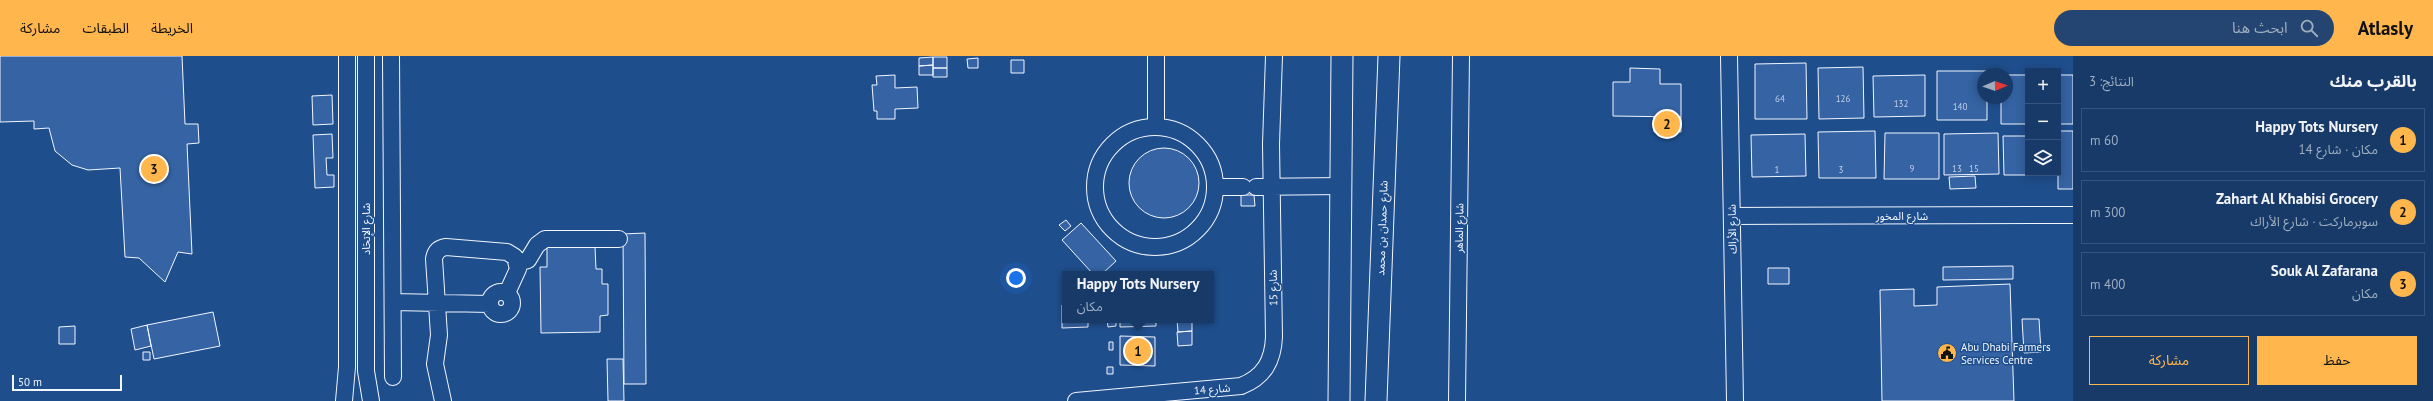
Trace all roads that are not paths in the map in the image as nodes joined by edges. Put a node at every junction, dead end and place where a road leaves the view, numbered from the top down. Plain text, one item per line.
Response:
1 (347, 56) edge
2 (366, 56) edge
3 (390, 56) edge
4 (1156, 56) edge
5 (1274, 56) edge
6 (1342, 56) edge
7 (1389, 56) edge
8 (1461, 56) edge
9 (1729, 56) edge
10 (1156, 126) junction
11 (1343, 186) junction
12 (1214, 187) junction
13 (1257, 187) junction
14 (2073, 215) edge
15 (1732, 216) junction
16 (618, 239) dead end
17 (518, 263) junction
18 (393, 302) junction
19 (438, 303) junction
20 (1378, 333) junction
21 (393, 377) dead end
22 (1252, 382) joint
23 (344, 401) edge
24 (371, 401) edge
25 (443, 401) edge
26 (1076, 401) edge
27 (1339, 401) edge
28 (1376, 401) edge
29 (1387, 401) edge
30 (1457, 401) edge
31 (1735, 401) edge

1 - 23 street, شارع الإتحَاد
2 - 24 street, شارع الإتحَاد
3 - 18 street
4 - 10 street
5 - 13 street, شارع 15
6 - 11 main road
7 - 20 main road, شارع حمدان بن محمد
8 - 30 street, شارع الماهر
9 - 15 street, شارع الأراك
10 - 12 street
10 - 12 street
11 - 13 street
11 - 27 main road
12 - 13 street
13 - 22 street, شارع 15
14 - 15 street, شارع المخور
15 - 31 street, شارع الأراك
16 - 17 street
17 - 19 street
17 - 19 street
18 - 19 street
18 - 21 street
19 - 25 street
20 - 28 main road, شارع حمدان بن محمد
20 - 29 street
22 - 26 street, شارع 14

